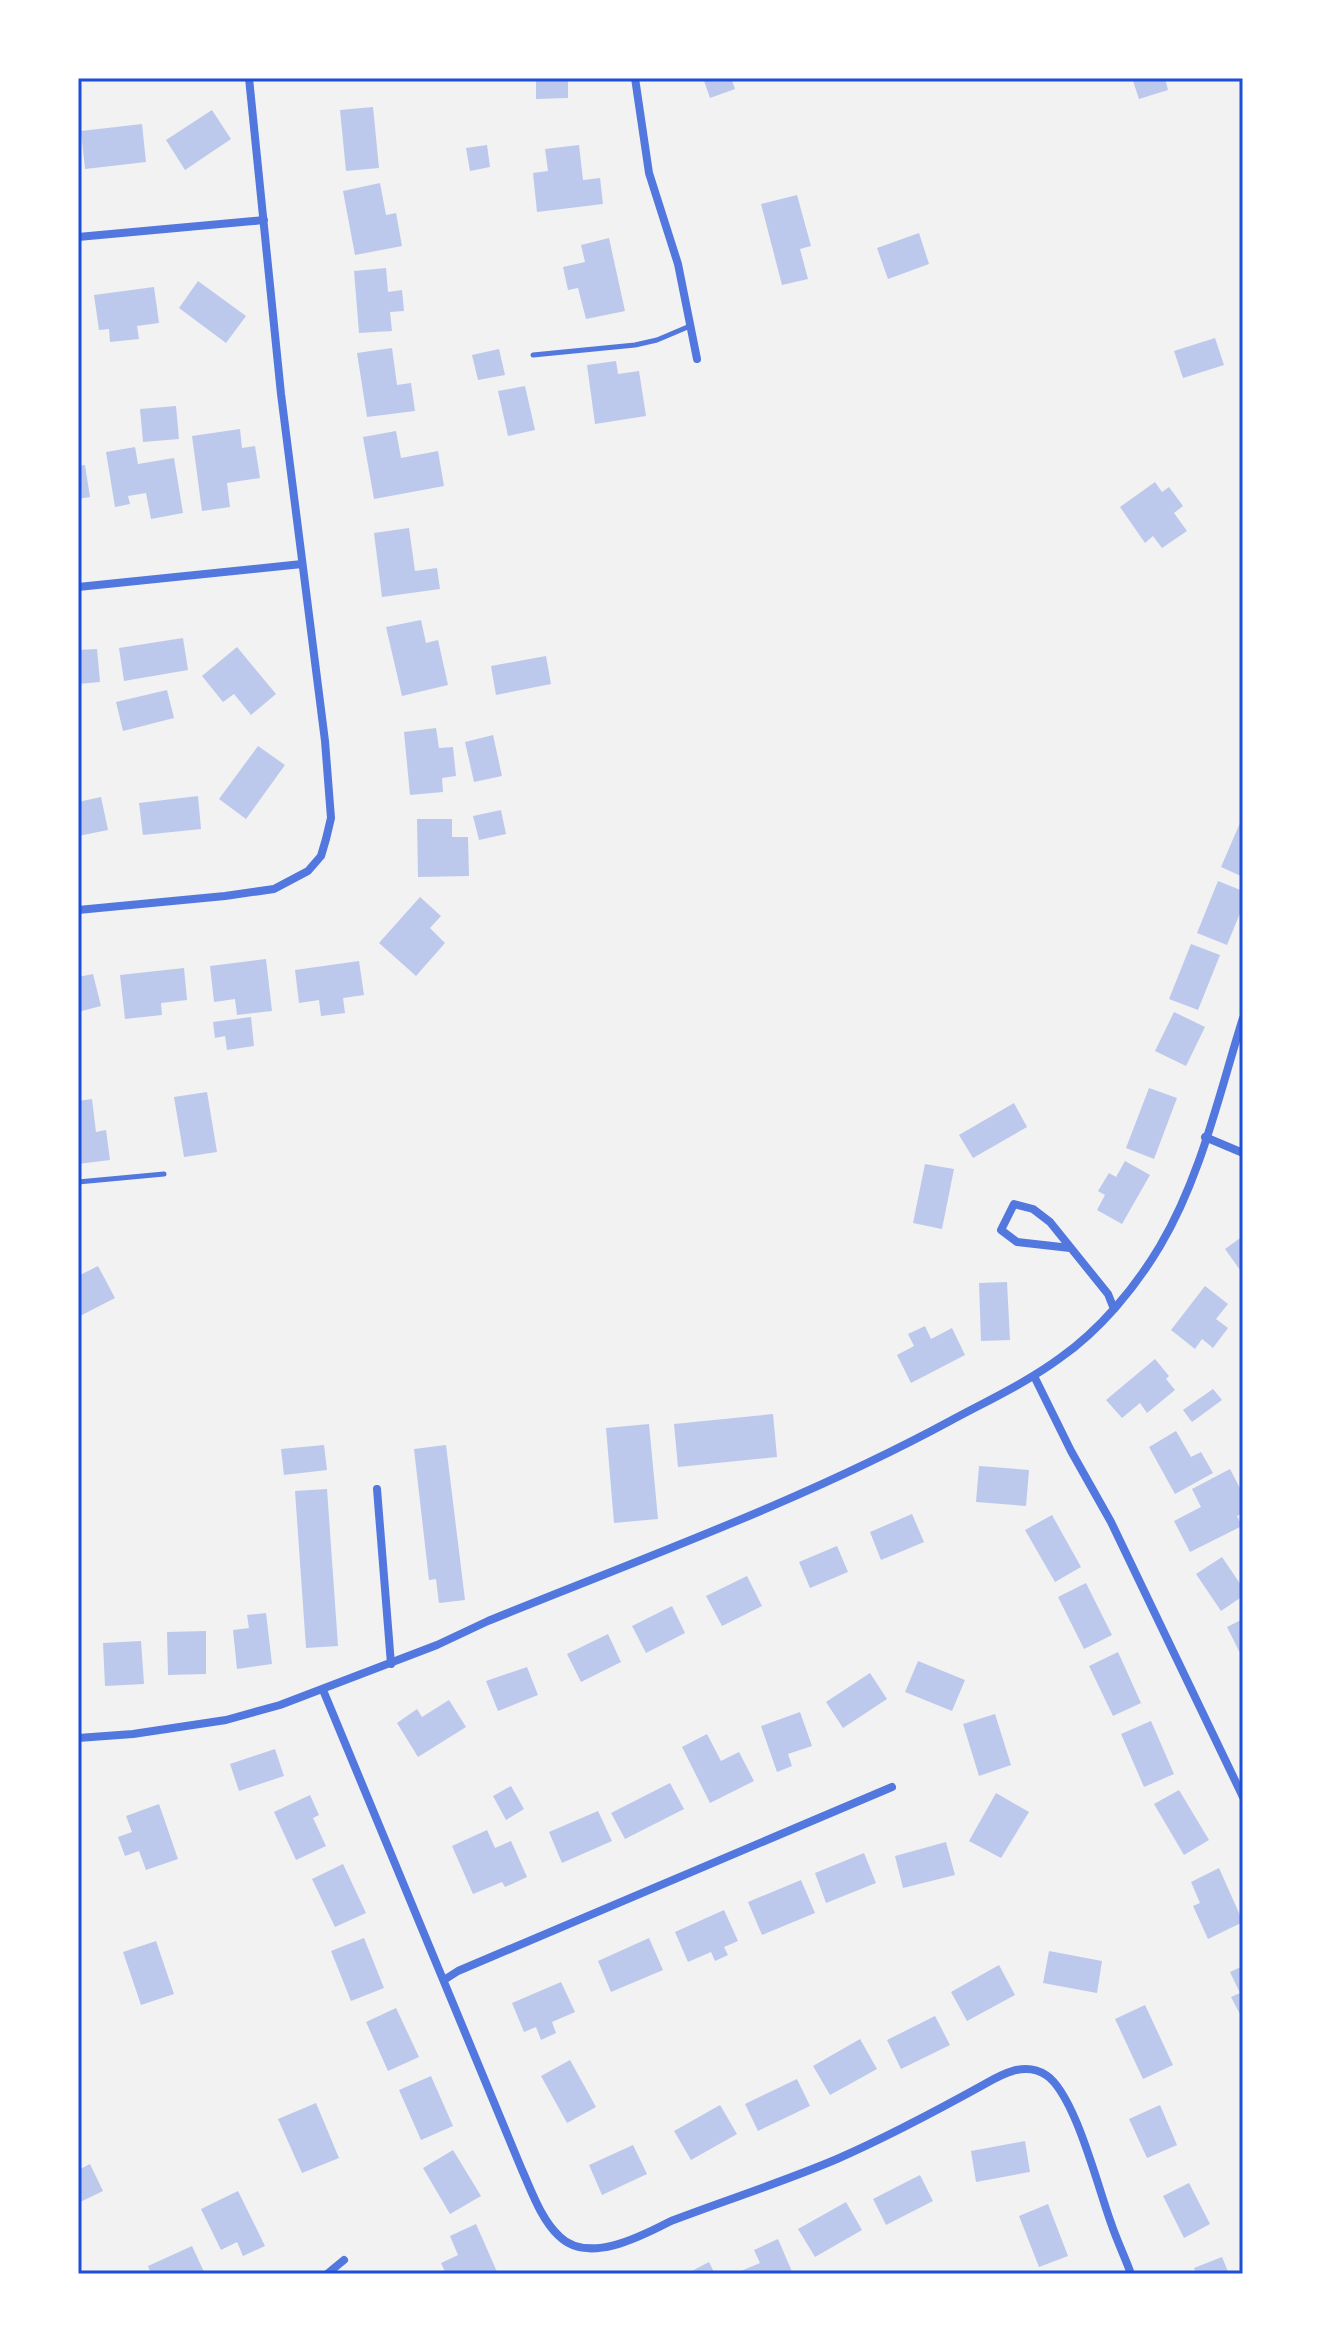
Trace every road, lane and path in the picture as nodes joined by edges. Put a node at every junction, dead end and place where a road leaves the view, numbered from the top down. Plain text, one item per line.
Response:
1 (249, 78) edge
2 (635, 78) edge
3 (264, 220) junction
4 (78, 237) edge
5 (690, 326) junction
6 (533, 355) dead end
7 (697, 359) dead end
8 (302, 564) junction
9 (78, 587) edge
10 (78, 910) edge
11 (1243, 1018) edge
12 (1205, 1137) junction
13 (1243, 1153) edge
14 (164, 1174) dead end
15 (78, 1182) edge
16 (1070, 1248) junction
17 (1114, 1309) junction
18 (1034, 1376) junction
19 (377, 1489) dead end
20 (391, 1664) junction
21 (323, 1690) junction
22 (78, 1738) edge
23 (892, 1787) dead end
24 (1243, 1797) edge
25 (444, 1980) junction
26 (344, 2260) dead end
27 (327, 2274) edge
28 (1131, 2274) edge

1 - 3 street
2 - 5 street
3 - 4 street
3 - 8 street
5 - 6 lane
5 - 7 street
8 - 9 street
8 - 10 street
11 - 12 street
12 - 13 street
12 - 17 street
14 - 15 lane
16 - 16 street
16 - 17 street
17 - 18 street
18 - 20 street
18 - 24 street
19 - 20 street
20 - 21 street
21 - 22 street
21 - 25 street
23 - 25 street
25 - 28 street
26 - 27 street

